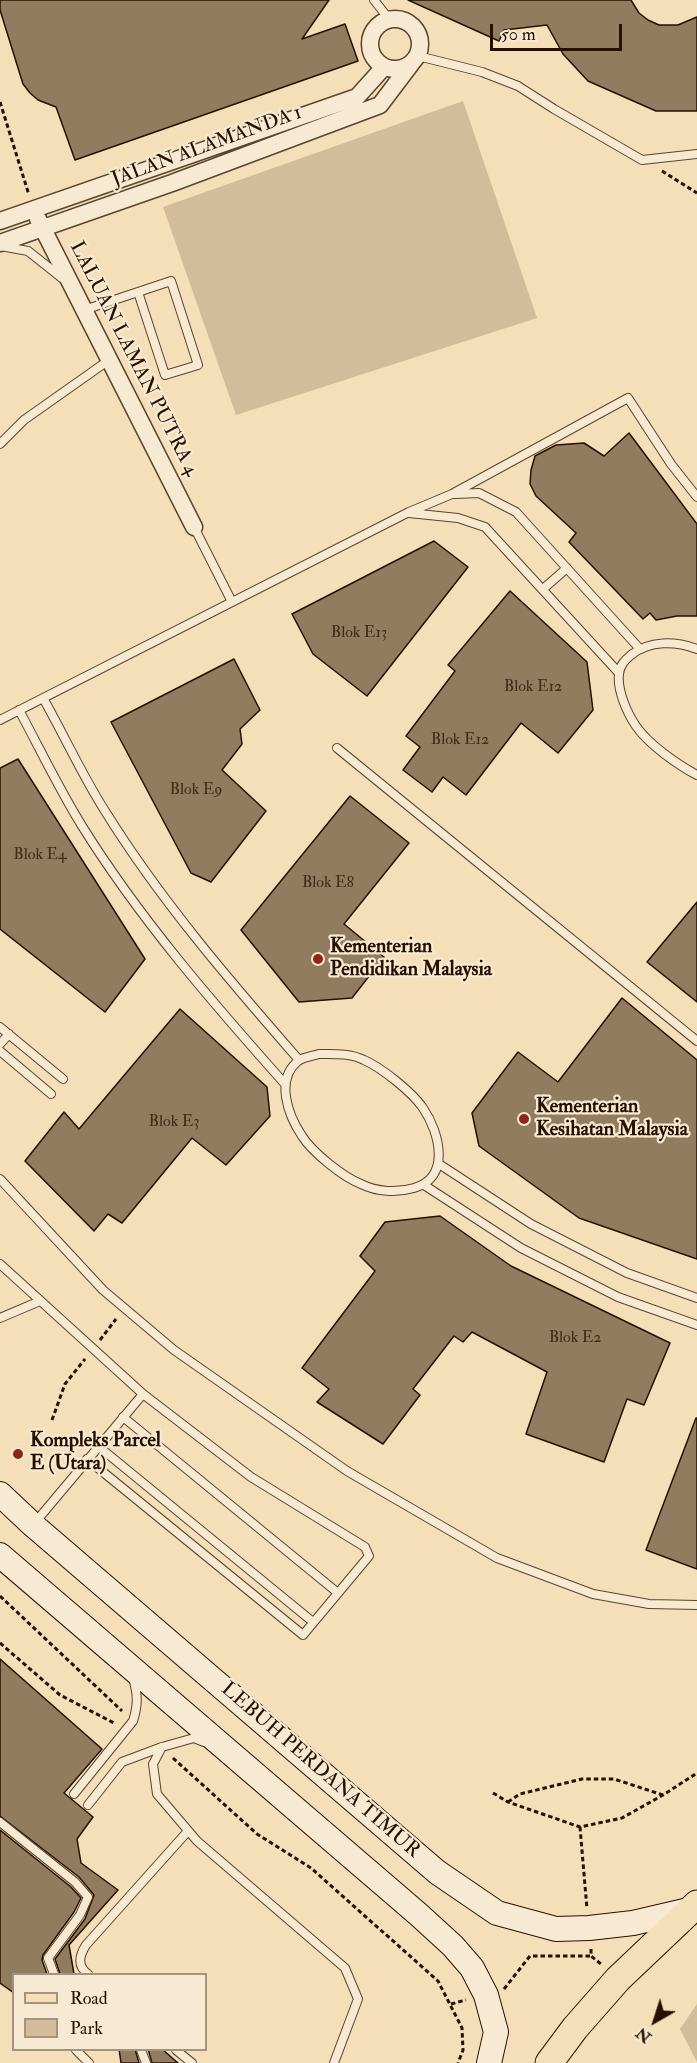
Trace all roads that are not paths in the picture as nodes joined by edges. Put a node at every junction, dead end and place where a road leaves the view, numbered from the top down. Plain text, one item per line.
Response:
1 (374, 0) edge
2 (389, 19) junction
3 (414, 60) junction
4 (384, 67) junction
5 (697, 154) edge
6 (34, 211) junction
7 (0, 221) edge
8 (43, 228) junction
9 (0, 244) edge
10 (73, 288) junction
11 (138, 292) junction
12 (84, 310) junction
13 (110, 360) junction
14 (0, 444) edge
15 (452, 494) junction
16 (697, 497) edge
17 (409, 512) junction
18 (194, 527) joint
19 (567, 568) junction
20 (543, 589) junction
21 (232, 602) junction
22 (639, 648) junction
23 (697, 649) edge
24 (619, 673) junction
25 (44, 698) junction
26 (19, 710) junction
27 (0, 720) edge
28 (337, 748) dead end
29 (697, 775) edge
30 (0, 1027) edge
31 (9, 1034) junction
32 (697, 1041) edge
33 (0, 1044) edge
34 (0, 1051) edge
35 (299, 1060) junction
36 (63, 1079) dead end
37 (285, 1084) junction
38 (51, 1094) dead end
39 (439, 1164) junction
40 (0, 1179) edge
41 (424, 1185) junction
42 (0, 1264) edge
43 (697, 1298) edge
44 (40, 1301) junction
45 (0, 1318) edge
46 (697, 1325) edge
47 (143, 1394) junction
48 (123, 1417) junction
49 (98, 1446) junction
50 (87, 1459) junction
51 (0, 1494) edge
52 (33, 1525) junction
53 (0, 1555) edge
54 (338, 1593) junction
55 (697, 1605) edge
56 (313, 1622) junction
57 (130, 1668) junction
58 (162, 1747) junction
59 (227, 1751) junction
60 (74, 1794) dead end
61 (88, 1805) dead end
62 (0, 1821) edge
63 (188, 1831) junction
64 (693, 1907) edge
65 (54, 1973) edge
66 (87, 1973) edge
67 (78, 2051) edge
68 (178, 2051) edge
69 (89, 2063) edge
70 (192, 2063) edge
71 (334, 2063) edge
72 (489, 2063) edge
73 (549, 2063) edge

1 - 2 lane
2 - 3 street
2 - 4 street
3 - 4 street
3 - 5 lane
3 - 8 street, JALAN ALAMANDA 1
4 - 6 street, JALAN ALAMANDA 1
6 - 7 street, JALAN ALAMANDA 1
6 - 8 street, LALUAN LAMAN PUTRA 4
8 - 9 street, JALAN ALAMANDA 1
8 - 10 street, LALUAN LAMAN PUTRA 4
9 - 10 lane
10 - 12 street, LALUAN LAMAN PUTRA 4
11 - 11 lane
11 - 12 lane
12 - 13 street, LALUAN LAMAN PUTRA 4
13 - 14 lane
13 - 18 street, LALUAN LAMAN PUTRA 4
15 - 16 lane
15 - 17 lane
15 - 19 lane
17 - 20 lane
17 - 21 lane
18 - 21 lane
19 - 20 lane
19 - 22 lane
20 - 24 lane
21 - 25 lane
22 - 23 lane
22 - 24 lane
24 - 29 lane
25 - 26 lane
25 - 35 lane
26 - 27 lane
26 - 37 lane
28 - 32 lane
30 - 31 lane
31 - 33 lane
31 - 36 lane
34 - 38 lane
35 - 37 lane
35 - 39 lane
37 - 41 lane
39 - 41 lane
39 - 43 lane
40 - 55 lane
41 - 46 lane
42 - 44 lane
44 - 45 lane
44 - 47 lane
47 - 48 lane
47 - 54 lane
48 - 49 lane
48 - 54 lane
49 - 50 lane
49 - 56 lane
50 - 52 lane
50 - 56 lane
51 - 52 main road, LEBUH PERDANA TIMUR
52 - 64 main road, LEBUH PERDANA TIMUR
53 - 57 main road
54 - 56 lane
57 - 59 main road
57 - 60 lane
58 - 59 lane
58 - 61 lane
58 - 63 lane
59 - 72 main road
62 - 65 lane
63 - 66 lane
63 - 71 lane
64 - 73 main road
67 - 69 lane
68 - 70 lane

